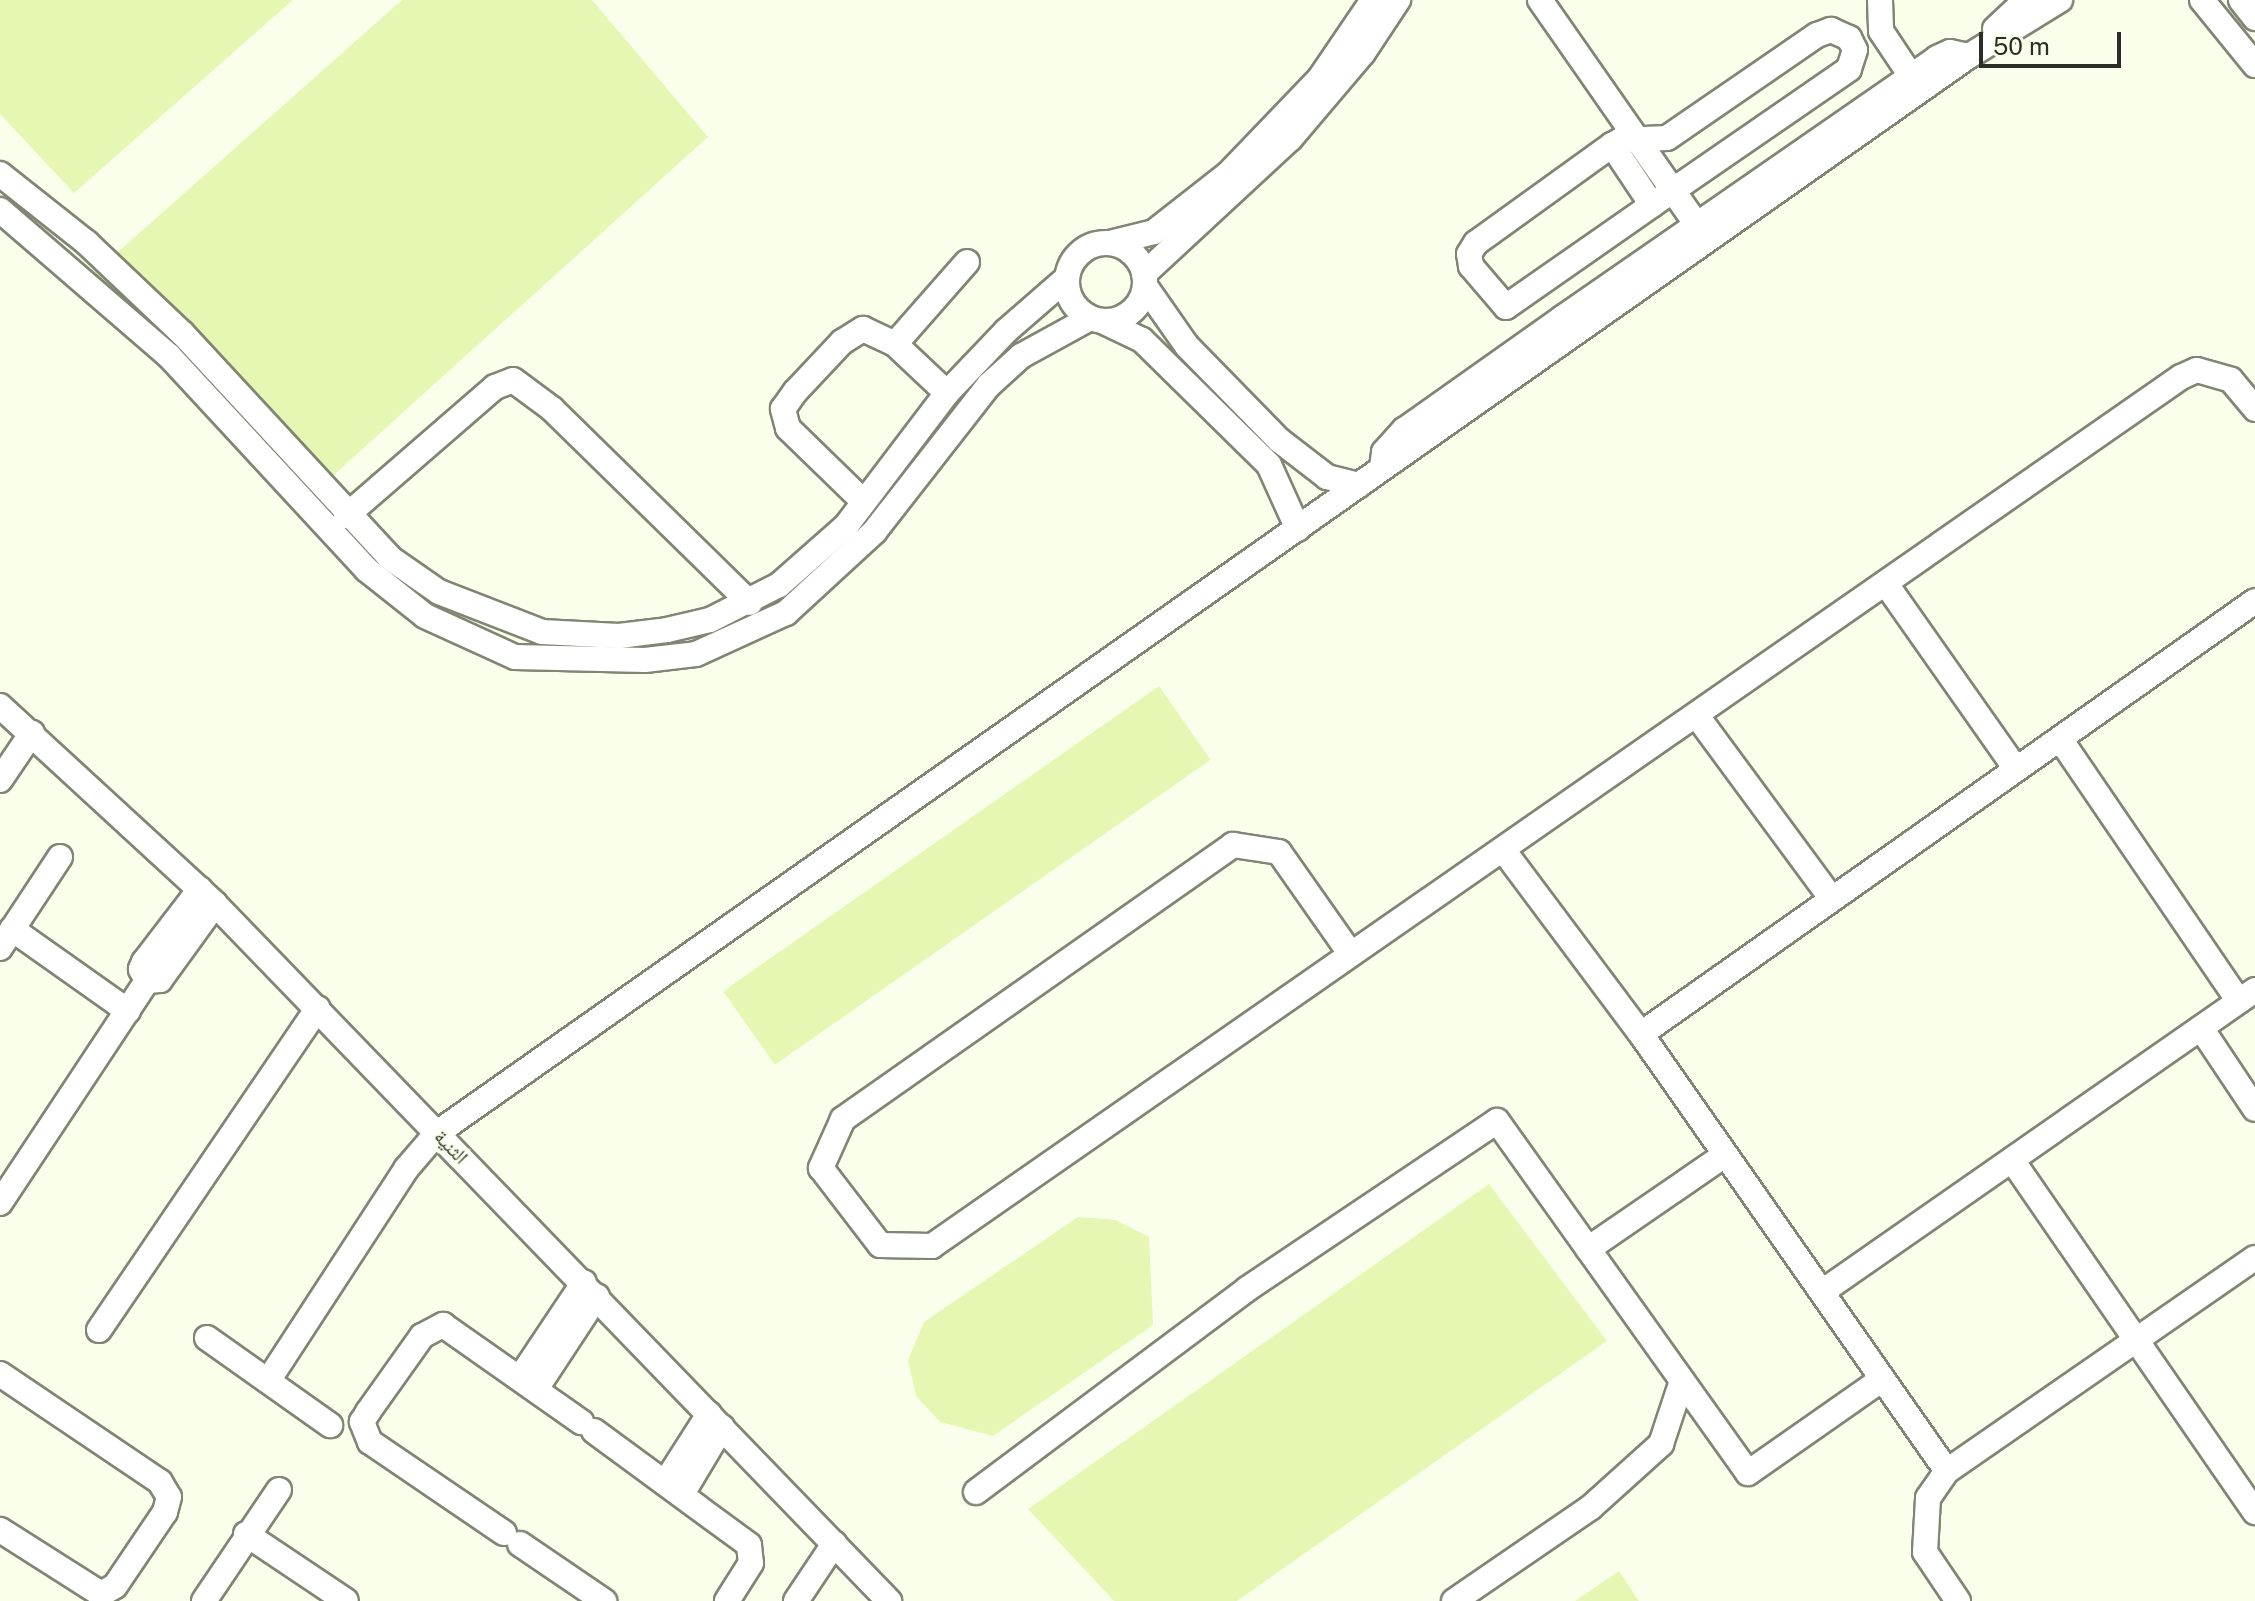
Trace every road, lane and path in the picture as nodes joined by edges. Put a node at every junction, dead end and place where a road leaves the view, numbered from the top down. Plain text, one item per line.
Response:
1 (1373, 0) edge
2 (1398, 0) edge
3 (1540, 0) edge
4 (1880, 0) edge
5 (2026, 0) edge
6 (2191, 0) edge
7 (2241, 0) edge
8 (2059, 1) edge
9 (2208, 8) edge
10 (2255, 18) edge
11 (1969, 56) junction
12 (2255, 65) edge
13 (1911, 76) junction
14 (1637, 139) junction
15 (1612, 145) junction
16 (0, 174) edge
17 (1673, 192) junction
18 (1652, 205) junction
19 (0, 210) edge
20 (1696, 224) junction
21 (1110, 243) junction
22 (967, 262) dead end
23 (1548, 276) junction
24 (1067, 278) junction
25 (1145, 280) junction
26 (1506, 307) junction
27 (1096, 320) junction
28 (1568, 326) junction
29 (895, 344) junction
30 (1538, 347) junction
31 (947, 393) junction
32 (2255, 409) edge
33 (1359, 485) junction
34 (864, 502) junction
35 (346, 516) junction
36 (1298, 529) junction
37 (1886, 584) junction
38 (2255, 601) edge
39 (750, 603) junction
40 (0, 706) edge
41 (1697, 716) junction
42 (32, 733) junction
43 (2060, 739) junction
44 (2016, 769) junction
45 (0, 780) edge
46 (1504, 851) junction
47 (60, 857) dead end
48 (208, 896) junction
49 (1832, 899) junction
50 (6, 938) edge
51 (1350, 953) junction
52 (2247, 996) edge
53 (318, 1008) junction
54 (128, 1011) junction
55 (2201, 1028) junction
56 (1641, 1034) junction
57 (2255, 1109) edge
58 (437, 1133) junction
59 (1722, 1157) junction
60 (2012, 1160) junction
61 (0, 1203) edge
62 (1588, 1249) junction
63 (2255, 1258) edge
64 (591, 1289) junction
65 (1822, 1292) junction
66 (99, 1330) dead end
67 (207, 1338) dead end
68 (2137, 1340) junction
69 (0, 1374) edge
70 (1882, 1379) junction
71 (268, 1381) junction
72 (1682, 1381) junction
73 (528, 1384) junction
74 (716, 1420) junction
75 (330, 1425) dead end
76 (1947, 1471) junction
77 (674, 1488) junction
78 (279, 1490) dead end
79 (976, 1492) dead end
80 (2255, 1512) edge
81 (0, 1530) edge
82 (246, 1534) junction
83 (834, 1544) junction
84 (204, 1601) edge
85 (346, 1601) edge
86 (604, 1601) edge
87 (727, 1601) edge
88 (796, 1601) edge
89 (889, 1601) edge
90 (1454, 1601) edge
91 (1958, 1601) edge

1 - 21 street
2 - 25 street
3 - 14 street
4 - 13 street
5 - 11 street
6 - 9 street
7 - 10 street
8 - 11 street
9 - 12 street
11 - 13 street
11 - 28 street
13 - 20 street
14 - 15 street
14 - 17 street
14 - 17 street
15 - 18 street
15 - 26 street
16 - 35 street
17 - 18 street
17 - 20 street
18 - 23 street
19 - 27 street
20 - 28 street
21 - 24 street
21 - 25 street
22 - 29 street
23 - 26 street
23 - 28 street
24 - 27 street
24 - 31 street
25 - 27 street
25 - 33 street
26 - 30 street
27 - 36 street
28 - 30 street
29 - 31 street
29 - 34 street
30 - 33 street
31 - 34 street
32 - 37 street
33 - 36 street
34 - 39 street
35 - 39 street
35 - 39 street
36 - 58 street
37 - 41 street
37 - 44 street
38 - 43 street
40 - 42 street, الثنية
41 - 46 street
41 - 49 street
42 - 45 street
42 - 48 street, الثنية
43 - 44 street
43 - 52 street
44 - 49 street
46 - 51 street
46 - 56 street
47 - 50 street
48 - 53 street, الثنية
48 - 54 street
49 - 56 street
50 - 54 street
51 - 51 street
52 - 55 street
53 - 58 street, الثنية
53 - 66 street
54 - 61 street
55 - 57 street
55 - 60 street
56 - 59 street
58 - 64 street, الثنية
58 - 71 street
59 - 62 street
59 - 65 street
60 - 65 street
60 - 68 street
62 - 72 street
62 - 79 street
63 - 68 street
64 - 73 street
64 - 74 street, الثنية
65 - 70 street
67 - 71 street
68 - 76 street
68 - 80 street
69 - 81 street
70 - 72 street
70 - 76 street
71 - 75 street
72 - 90 street
73 - 77 street
73 - 86 street
74 - 77 street
74 - 83 street, الثنية
76 - 91 street
77 - 87 street
78 - 82 street
82 - 84 street
82 - 85 street
83 - 88 street
83 - 89 street, الثنية

